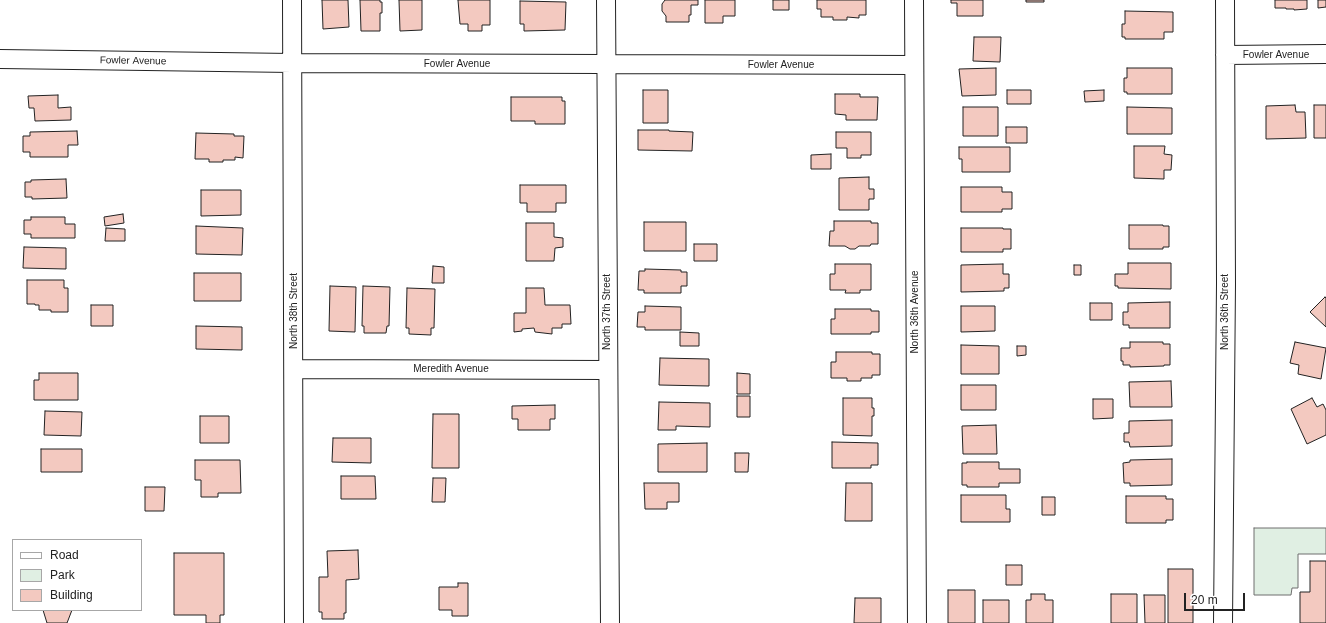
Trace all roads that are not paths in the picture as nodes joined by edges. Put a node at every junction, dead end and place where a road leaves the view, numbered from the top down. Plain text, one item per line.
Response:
1 (292, 0) edge
2 (606, 0) edge
3 (914, 0) edge
4 (1225, 0) edge
5 (1326, 54) edge
6 (1225, 55) junction
7 (0, 59) edge
8 (292, 63) junction
9 (606, 64) junction
10 (914, 65) junction
11 (294, 369) junction
12 (608, 370) junction
13 (294, 623) edge
14 (610, 623) edge
15 (917, 623) edge
16 (1223, 623) edge

1 - 8 street, North 38th Street
2 - 9 street, North 37th Street
3 - 10 street, North 36th Avenue
4 - 6 street, North 36th Street
5 - 6 street, Fowler Avenue
6 - 16 street, North 36th Street
7 - 8 street, Fowler Avenue
8 - 9 street, Fowler Avenue
8 - 11 street, North 38th Street
9 - 10 street, Fowler Avenue
9 - 12 street, North 37th Street
10 - 15 street, North 36th Avenue
11 - 12 street, Meredith Avenue
11 - 13 street, North 38th Street
12 - 14 street, North 37th Street

